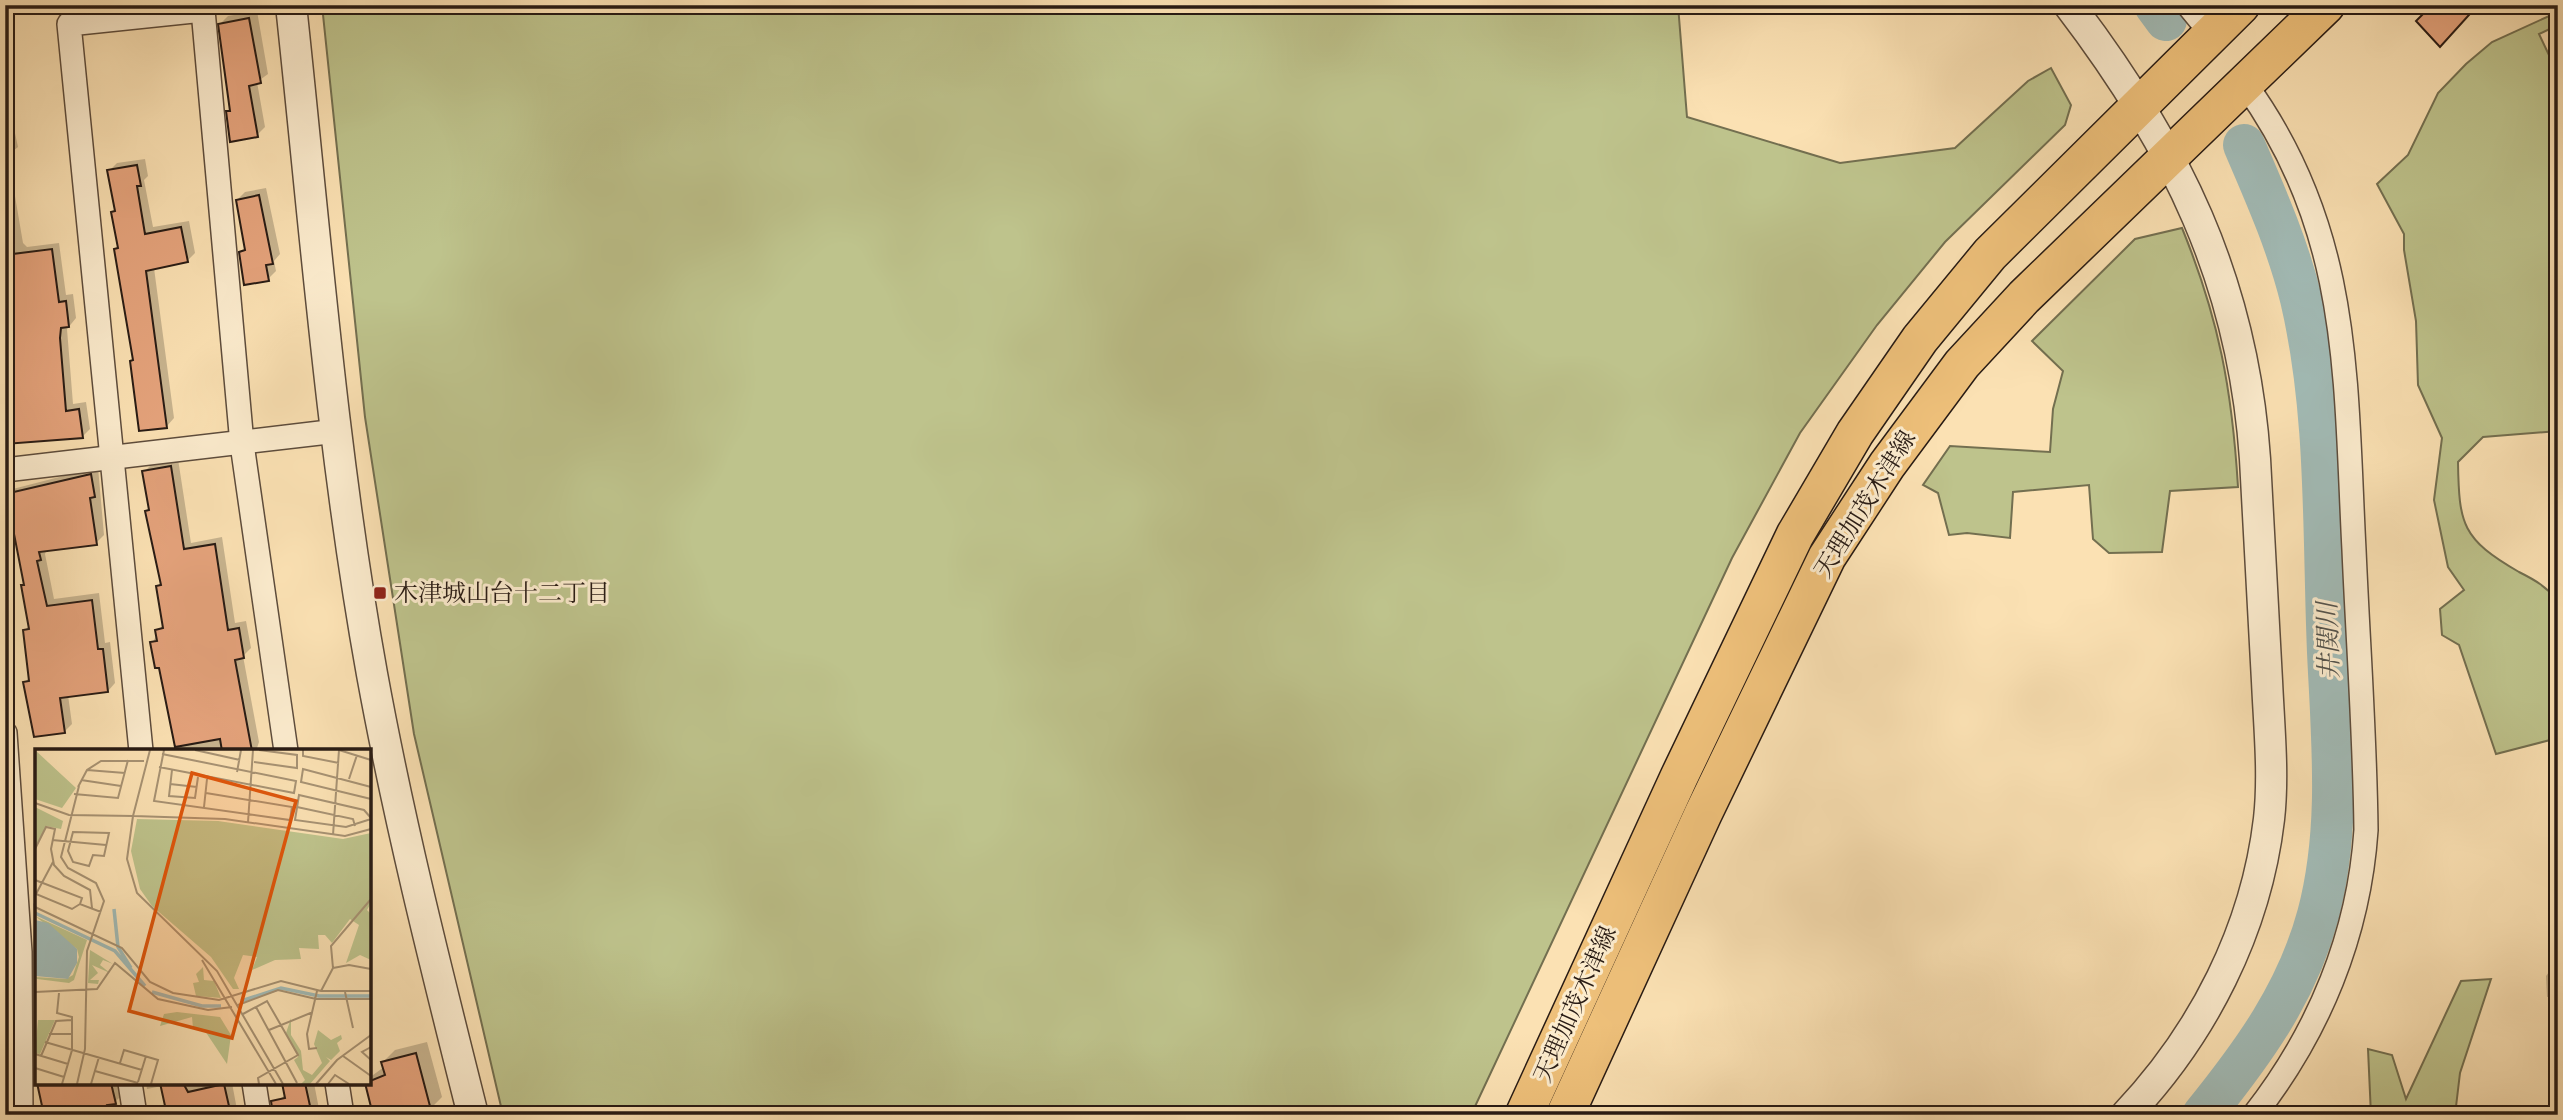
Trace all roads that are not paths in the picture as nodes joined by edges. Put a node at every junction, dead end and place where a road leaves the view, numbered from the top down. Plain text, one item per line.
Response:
1 (291, 5) edge
2 (2069, 5) edge
3 (2188, 5) edge
4 (2241, 5) edge
5 (2326, 5) edge
6 (2211, 33) junction
7 (2245, 85) junction
8 (2139, 107) junction
9 (2169, 159) junction
10 (337, 431) junction
11 (242, 444) junction
12 (111, 456) junction
13 (5, 470) edge
14 (5, 733) edge
15 (141, 749) edge
16 (286, 749) edge
17 (29, 951) edge
18 (29, 1055) edge
19 (130, 1085) edge
20 (254, 1085) edge
21 (337, 1085) edge
22 (2132, 1113) edge
23 (21, 1115) edge
24 (135, 1115) edge
25 (259, 1115) edge
26 (342, 1115) edge
27 (473, 1115) edge
28 (1524, 1115) edge
29 (1565, 1115) edge
30 (2254, 1115) edge

1 - 10 street
2 - 8 street
3 - 6 street
4 - 6 main road, 天理加茂木津線
5 - 7 main road, 天理加茂木津線
6 - 8 main road, 天理加茂木津線
7 - 9 main road, 天理加茂木津線
7 - 30 street
8 - 9 street
8 - 28 main road, 天理加茂木津線
9 - 22 street
9 - 29 main road, 天理加茂木津線
10 - 11 street
10 - 27 street
11 - 12 street
11 - 12 street
11 - 16 street
12 - 13 street
12 - 15 street
14 - 17 street
17 - 18 street
18 - 23 street
19 - 24 street
20 - 25 street
21 - 26 street

